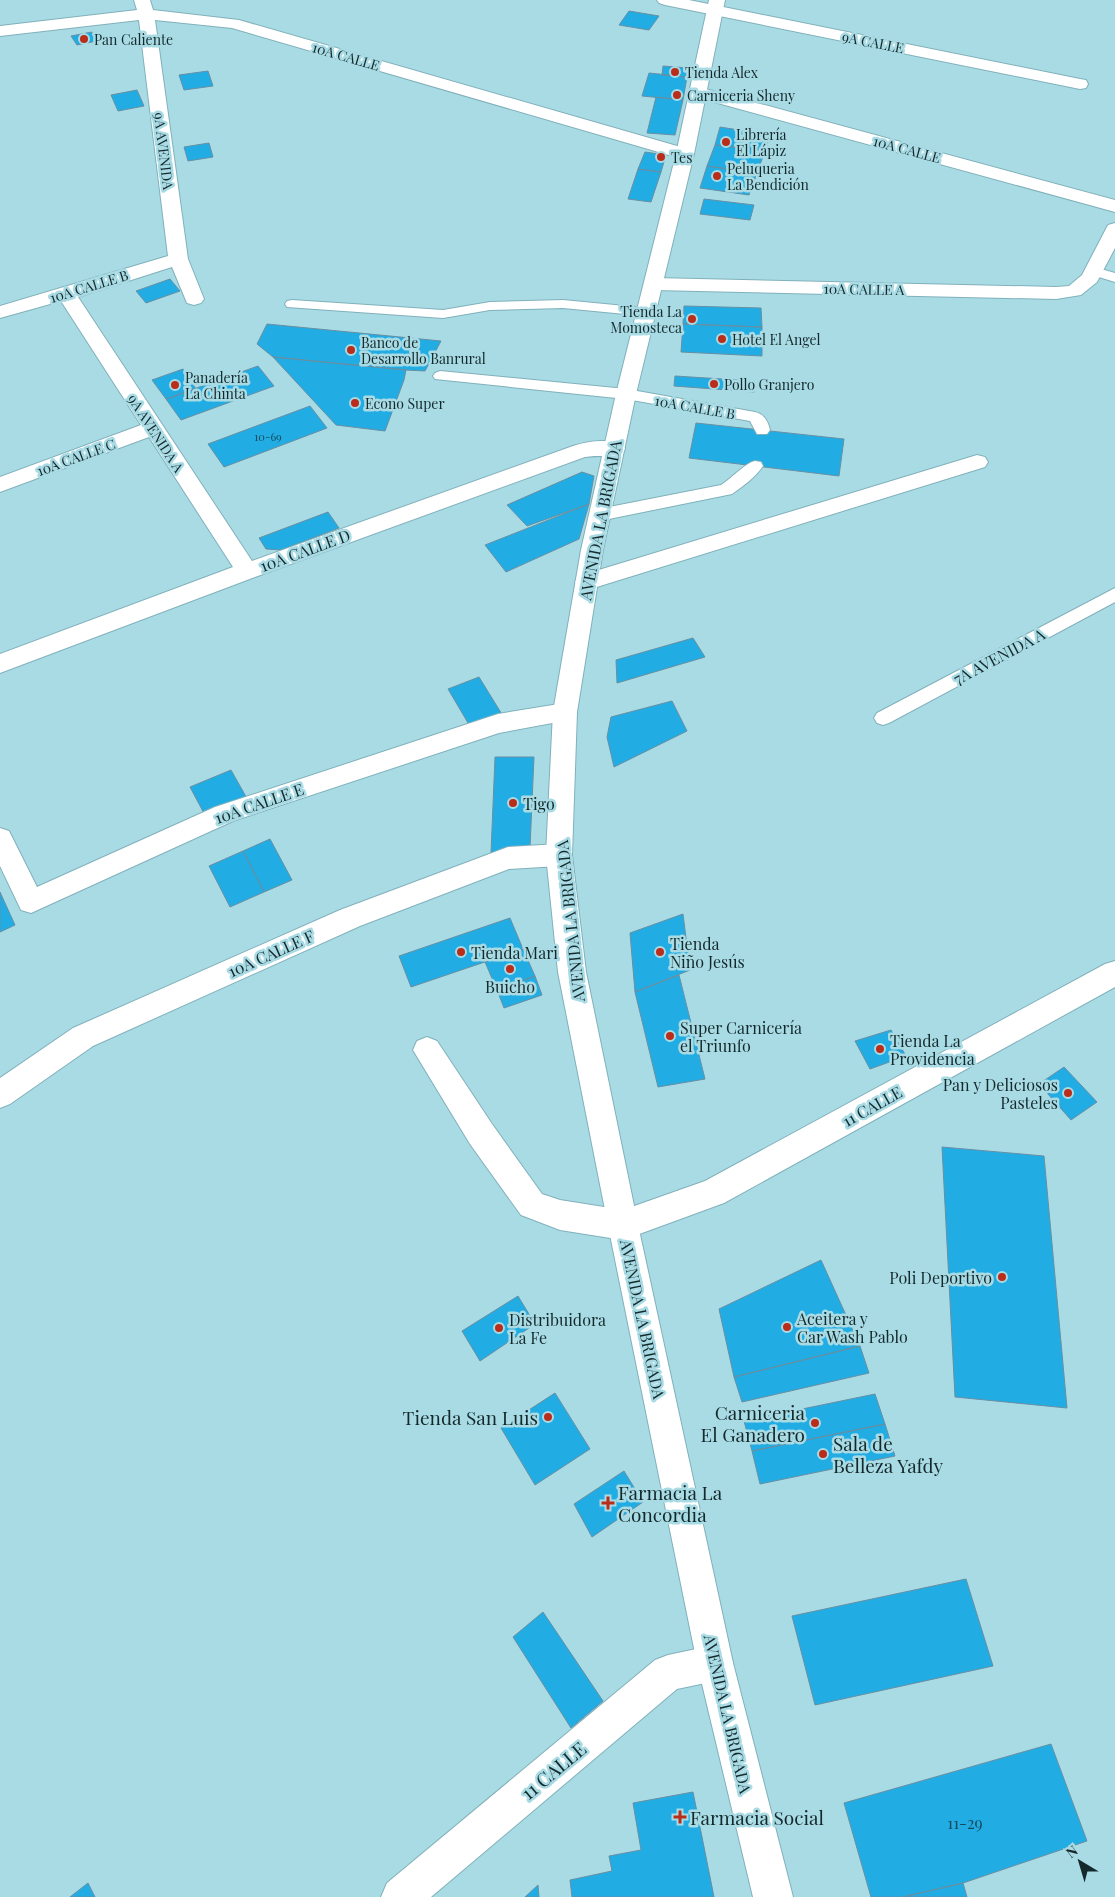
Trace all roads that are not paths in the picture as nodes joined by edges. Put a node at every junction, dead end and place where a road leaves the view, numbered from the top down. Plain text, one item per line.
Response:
1 (665, 0) edge
2 (715, 6) edge
3 (144, 7) edge
4 (0, 31) edge
5 (1080, 84) dead end
6 (698, 92) junction
7 (685, 154) junction
8 (1115, 206) edge
9 (1115, 229) edge
10 (178, 260) junction
11 (1094, 271) junction
12 (1115, 278) edge
13 (654, 284) junction
14 (66, 294) junction
15 (194, 298) dead end
16 (292, 304) dead end
17 (0, 312) edge
18 (646, 312) junction
19 (440, 376) dead end
20 (626, 394) junction
21 (762, 427) dead end
22 (153, 428) junction
23 (614, 449) junction
24 (977, 462) dead end
25 (755, 466) dead end
26 (0, 485) edge
27 (599, 515) junction
28 (246, 571) junction
29 (587, 582) junction
30 (1115, 594) edge
31 (0, 664) edge
32 (565, 712) junction
33 (883, 718) dead end
34 (0, 839) edge
35 (559, 855) junction
36 (1115, 973) edge
37 (427, 1050) dead end
38 (0, 1095) edge
39 (623, 1225) junction
40 (715, 1663) junction
41 (400, 1897) edge
42 (773, 1897) edge

1 - 2 street, 9A CALLE
2 - 5 street, 9A CALLE
2 - 6 street, AVENIDA LA BRIGADA
3 - 4 street, 10A CALLE
3 - 7 street, 10A CALLE
3 - 10 street, 9A AVENIDA
6 - 7 street, AVENIDA LA BRIGADA
6 - 8 street, 10A CALLE
7 - 13 street, AVENIDA LA BRIGADA
9 - 11 street
10 - 14 street, 10A CALLE B
10 - 15 street, 9A AVENIDA
11 - 12 lane
11 - 13 street, 10A CALLE A
13 - 18 street, AVENIDA LA BRIGADA
14 - 17 street, 10A CALLE B
14 - 22 street, 9A AVENIDA A
16 - 18 lane
18 - 20 street, AVENIDA LA BRIGADA
19 - 20 lane, 10A CALLE B
20 - 21 lane, 10A CALLE B
20 - 23 street, AVENIDA LA BRIGADA
22 - 26 street, 10A CALLE C
22 - 28 street, 9A AVENIDA A
23 - 27 street, AVENIDA LA BRIGADA
23 - 28 street, 10A CALLE D
24 - 29 street
25 - 27 lane
27 - 29 street, AVENIDA LA BRIGADA
28 - 31 street, 10A CALLE D
29 - 32 street, AVENIDA LA BRIGADA
30 - 33 lane, 7A AVENIDA A
32 - 34 street, 10A CALLE E
32 - 35 street, AVENIDA LA BRIGADA
35 - 38 street, 10A CALLE F
35 - 39 street, AVENIDA LA BRIGADA
36 - 39 street, 11 CALLE
37 - 39 street
39 - 40 street, AVENIDA LA BRIGADA
40 - 41 street, 11 CALLE
40 - 42 street, AVENIDA LA BRIGADA

